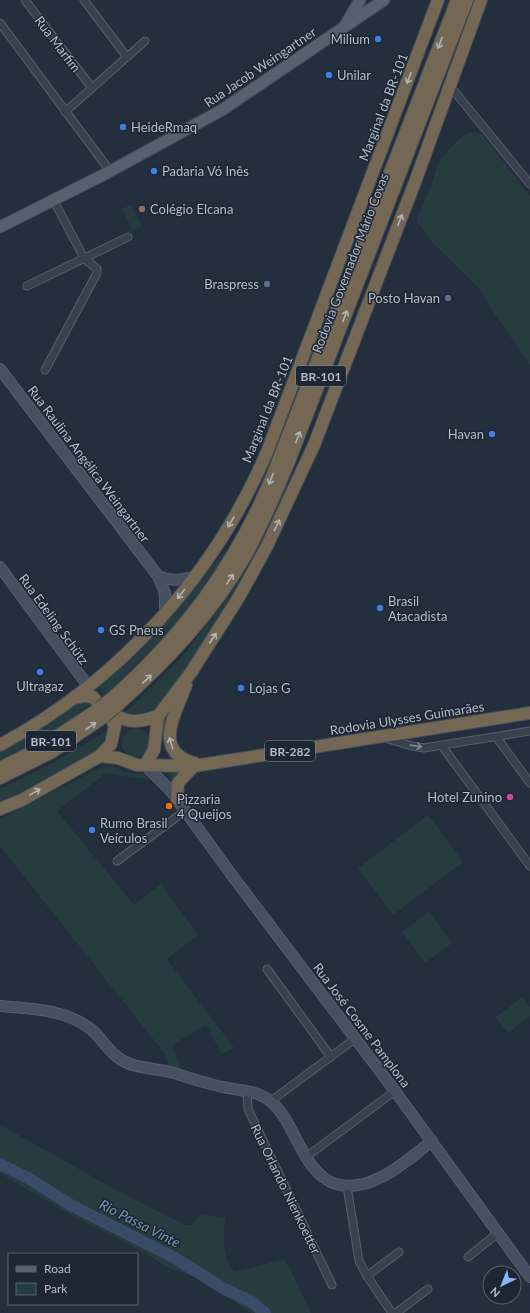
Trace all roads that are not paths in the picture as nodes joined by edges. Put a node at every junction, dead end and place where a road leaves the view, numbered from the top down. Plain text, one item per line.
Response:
1 (25, 0) edge
2 (84, 0) edge
3 (360, 0) edge
4 (384, 0) edge
5 (481, 0) edge
6 (438, 1) edge
7 (460, 4) edge
8 (0, 23) edge
9 (344, 28) junction
10 (145, 41) dead end
11 (127, 57) junction
12 (450, 86) junction
13 (92, 88) junction
14 (65, 112) junction
15 (401, 170) junction
16 (110, 171) junction
17 (530, 184) edge
18 (54, 200) junction
19 (0, 227) edge
20 (128, 237) dead end
21 (84, 258) junction
22 (376, 283) junction
23 (27, 286) dead end
24 (0, 368) edge
25 (45, 370) dead end
26 (328, 408) junction
27 (278, 423) junction
28 (272, 503) junction
29 (231, 560) junction
30 (0, 567) edge
31 (158, 576) junction
32 (196, 576) junction
33 (166, 613) junction
34 (192, 671) junction
35 (103, 675) junction
36 (88, 686) junction
37 (75, 698) junction
38 (116, 706) junction
39 (101, 713) junction
40 (530, 713) edge
41 (158, 716) junction
42 (530, 732) edge
43 (379, 736) junction
44 (497, 738) junction
45 (155, 743) junction
46 (0, 745) edge
47 (442, 746) junction
48 (100, 756) junction
49 (124, 761) junction
50 (145, 765) junction
51 (197, 765) junction
52 (163, 766) junction
53 (0, 768) edge
54 (0, 779) edge
55 (530, 783) edge
56 (173, 795) junction
57 (0, 809) edge
58 (185, 811) junction
59 (117, 861) dead end
60 (530, 866) edge
61 (267, 969) dead end
62 (0, 1006) edge
63 (356, 1038) junction
64 (331, 1056) junction
65 (247, 1091) junction
66 (396, 1091) junction
67 (271, 1101) junction
68 (432, 1141) junction
69 (306, 1157) junction
70 (347, 1186) junction
71 (498, 1234) junction
72 (399, 1252) dead end
73 (468, 1257) dead end
74 (367, 1276) junction
75 (530, 1277) edge
76 (332, 1285) dead end
77 (428, 1288) dead end
78 (392, 1313) edge
79 (396, 1313) edge

1 - 13 street, Rua Marfim
2 - 11 street
3 - 9 main road, Rua Jacob Weingartner
4 - 9 main road, Rua Jacob Weingartner
5 - 12 highway
6 -> 27 highway, Marginal da BR-101
7 - 15 highway, Rodovia Governador Mário Covas / BR-101
7 -> 29 highway, Rodovia Governador Mário Covas / BR-101
8 - 14 street
9 - 16 main road, Rua Jacob Weingartner
10 - 11 street
11 - 13 street
12 - 17 street
22 -> 12 highway
13 - 14 street
14 - 16 street
15 - 22 highway
28 -> 15 highway, Rodovia Governador Mário Covas / BR-101
16 - 18 main road, Rua Jacob Weingartner
18 - 19 main road, Rua Jacob Weingartner
18 - 21 street
20 - 21 street
21 - 23 street
21 - 25 street
22 - 26 highway
24 - 31 main road, Rua Raulina Angélica Weingartner
26 - 28 highway
34 -> 26 highway
27 - 29 highway
27 -> 32 highway, Marginal da BR-101
38 -> 28 highway, Rodovia Governador Mário Covas / BR-101
29 - 38 highway, Rodovia Governador Mário Covas / BR-101
30 - 36 main road, Rua Edeling Schütz
31 - 32 main road
31 - 33 main road, Rua Raulina Angélica Weingartner
32 -> 33 highway, Marginal da BR-101
33 - 35 highway, Marginal da BR-101
34 - 41 highway
51 -> 34 highway
35 - 36 highway, Marginal da BR-101
35 - 38 highway
36 - 37 highway, Marginal da BR-101
37 - 46 highway, Marginal da BR-101
37 - 48 highway
38 - 39 highway, Rodovia Governador Mário Covas / BR-101, bridge
38 - 41 highway
38 - 49 highway
39 - 53 highway, Rodovia Governador Mário Covas / BR-101
54 -> 39 highway, Rodovia Governador Mário Covas / BR-101
40 - 43 highway, Rodovia Ulysses Guimarães / BR-282
41 - 45 highway
42 - 44 street
43 -> 47 street
43 - 51 highway, Rodovia Ulysses Guimarães / BR-282
44 - 47 street
44 - 55 street
45 - 50 highway
45 - 52 highway
47 - 60 street
48 - 49 highway, Rodovia Ulysses Guimarães / BR-282
57 -> 48 highway
49 - 50 highway, Rodovia Ulysses Guimarães / BR-282
50 - 52 highway, Rodovia Ulysses Guimarães / BR-282
50 - 56 main road, Rua José Cosme Pamplona
51 - 52 highway, Rodovia Ulysses Guimarães / BR-282
51 - 56 highway
52 - 56 main road, Rua José Cosme Pamplona
56 - 58 main road, Rua José Cosme Pamplona
58 - 59 street
58 - 63 main road, Rua José Cosme Pamplona
61 - 64 street
62 - 65 main road
63 - 64 street
63 - 66 main road, Rua José Cosme Pamplona
64 - 67 street
65 - 67 main road
65 - 76 street, Rua Orlando Nienkoetter
66 - 68 main road, Rua José Cosme Pamplona
66 - 69 street
67 - 69 main road
68 - 70 main road
68 - 71 main road, Rua José Cosme Pamplona
69 - 70 main road
70 - 74 street
71 - 73 street
71 - 75 main road, Rua José Cosme Pamplona
72 - 74 street
74 - 78 street
77 - 79 street

